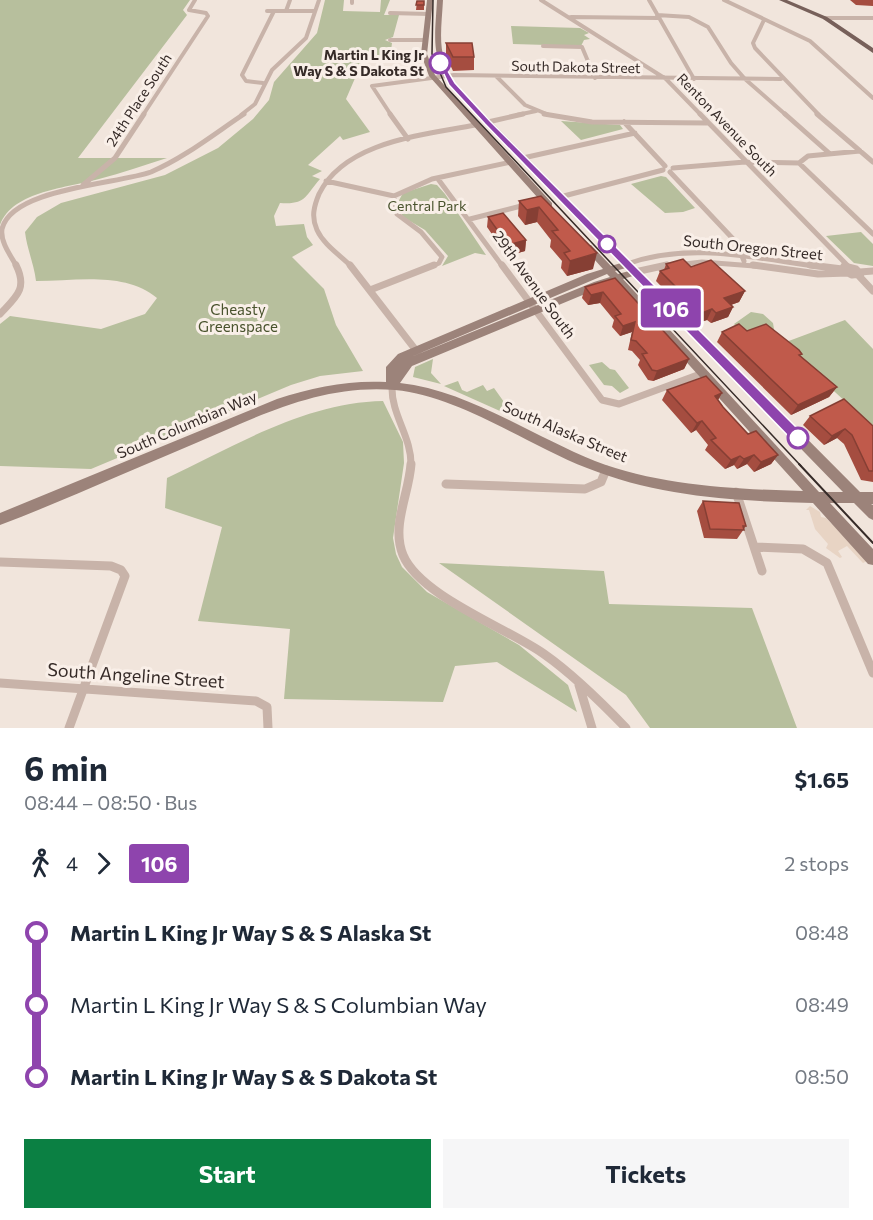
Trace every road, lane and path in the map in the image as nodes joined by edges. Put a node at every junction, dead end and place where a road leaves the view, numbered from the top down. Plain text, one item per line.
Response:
1 (195, 0) edge
2 (290, 0) edge
3 (320, 0) edge
4 (430, 0) edge
5 (440, 0) edge
6 (541, 0) edge
7 (649, 0) edge
8 (723, 0) edge
9 (782, 0) edge
10 (740, 8) junction
11 (267, 11) dead end
12 (274, 11) junction
13 (286, 11) junction
14 (315, 11) junction
15 (390, 13) dead end
16 (429, 14) junction
17 (658, 16) junction
18 (568, 17) junction
19 (825, 18) junction
20 (873, 18) edge
21 (764, 20) junction
22 (796, 34) junction
23 (390, 40) dead end
24 (425, 40) junction
25 (543, 46) dead end
26 (873, 51) edge
27 (446, 75) junction
28 (432, 76) junction
29 (495, 76) junction
30 (595, 78) junction
31 (666, 79) junction
32 (694, 79) junction
33 (781, 79) junction
34 (746, 80) junction
35 (263, 83) junction
36 (873, 98) edge
37 (536, 111) junction
38 (488, 122) junction
39 (624, 122) junction
40 (708, 123) junction
41 (476, 125) junction
42 (635, 133) junction
43 (408, 139) junction
44 (860, 151) junction
45 (828, 153) junction
46 (523, 158) junction
47 (511, 162) junction
48 (745, 162) junction
49 (873, 162) edge
50 (799, 163) junction
51 (664, 168) junction
52 (671, 170) junction
53 (438, 179) junction
54 (326, 182) junction
55 (79, 188) junction
56 (394, 196) junction
57 (560, 197) junction
58 (528, 205) edge
59 (557, 214) edge
60 (470, 219) junction
61 (873, 234) edge
62 (579, 237) edge
63 (744, 261) junction
64 (631, 268) junction
65 (846, 269) junction
66 (873, 272) edge
67 (612, 274) junction
68 (859, 274) junction
69 (370, 290) junction
70 (873, 291) edge
71 (531, 308) junction
72 (0, 314) edge
73 (419, 354) junction
74 (703, 373) junction
75 (392, 386) junction
76 (606, 470) junction
77 (446, 484) dead end
78 (736, 492) junction
79 (815, 496) junction
80 (856, 497) junction
81 (873, 498) edge
82 (873, 514) edge
83 (0, 519) edge
84 (755, 547) junction
85 (873, 559) edge
86 (0, 562) edge
87 (762, 571) dead end
88 (873, 673) edge
89 (0, 683) edge
90 (579, 684) junction
91 (85, 689) junction
92 (69, 728) edge
93 (268, 728) edge
94 (592, 728) edge
95 (626, 728) edge

1 - 55 street, 24th Place South
2 - 13 street
3 - 14 street
4 - 16 main road
5 - 27 main road
6 - 18 street, Renton Avenue South
7 - 17 street
8 - 10 street
9 - 19 main road
10 - 21 street
10 - 22 street
11 - 12 street
12 - 13 street
12 - 35 street
13 - 14 street
14 - 35 street
15 - 16 street
16 - 24 main road
17 - 18 street
17 - 32 street
17 - 34 street
18 - 31 street, Renton Avenue South
19 - 20 street
19 - 26 main road
21 - 22 street
21 - 33 street
22 - 36 street
23 - 24 street
24 - 28 main road
25 - 30 street
27 - 28 street, South Dakota Street
27 - 29 street, South Dakota Street
27 - 38 main road
28 - 41 main road
28 - 43 street, South Dakota Street
29 - 30 street, South Dakota Street
29 - 37 street
30 - 31 street, South Dakota Street
31 - 32 street, South Dakota Street
31 - 40 street, Renton Avenue South
32 - 34 street, South Dakota Street
33 - 34 street, South Dakota Street
33 - 44 street
34 - 45 street
35 - 55 street
37 - 38 street
37 - 39 street
38 - 46 main road
39 - 40 street
39 - 42 street
40 - 48 street, Renton Avenue South
41 - 43 street
41 - 47 main road
42 - 46 street
42 - 51 street
43 - 54 street
44 - 45 street
44 - 49 street
45 - 50 street
46 - 57 main road
47 - 53 street
47 - 59 main road
48 - 50 street
48 - 52 street
48 - 65 street, Renton Avenue South
50 - 61 street
51 - 52 street
51 - 57 street
52 - 63 street
53 - 56 street
53 - 60 street, 29th Avenue South
54 - 56 street
54 - 69 street
55 - 72 street
56 - 69 street
57 - 64 main road
58 - 60 street
60 - 71 street, 29th Avenue South
62 - 67 main road
63 - 64 street, South Oregon Street
63 - 64 street, South Oregon Street
63 - 65 street, South Oregon Street
64 - 67 main road
64 - 80 main road
65 - 68 street
66 - 68 street
67 - 71 main road
67 - 74 main road
68 - 70 street
69 - 73 street
71 - 73 main road
71 - 74 street, 29th Avenue South
73 - 75 main road
74 - 79 main road
75 - 76 main road, South Alaska Street
75 - 83 main road, South Columbian Way
75 - 90 street
76 - 77 street
76 - 78 main road, South Alaska Street
78 - 79 main road, South Alaska Street
78 - 84 street
79 - 80 main road, South Alaska Street
79 - 85 main road
80 - 81 main road, South Alaska Street
80 - 82 main road
84 - 87 street
84 - 88 street
86 - 91 street
89 - 91 street, South Angeline Street
90 - 94 street
90 - 95 street
91 - 92 street
91 - 93 street, South Angeline Street

